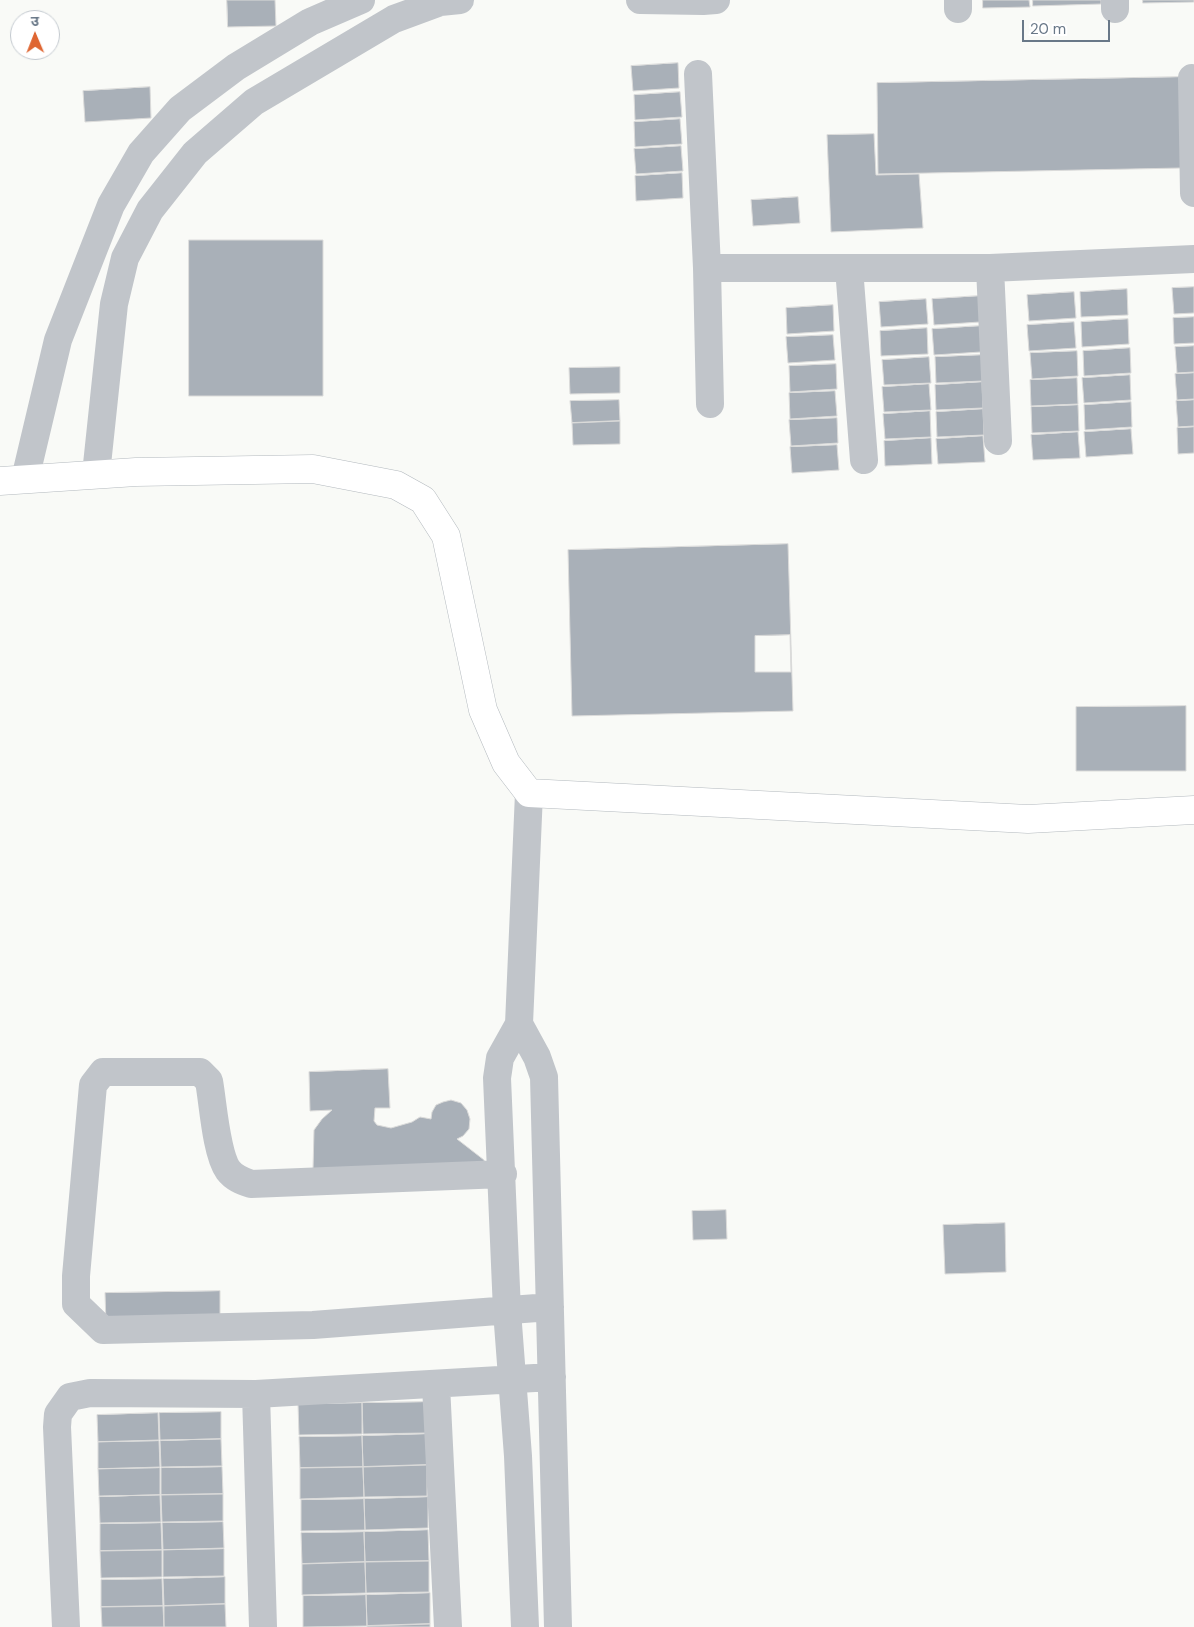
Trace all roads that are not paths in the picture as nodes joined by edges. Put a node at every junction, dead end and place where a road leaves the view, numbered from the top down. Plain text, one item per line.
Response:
1 (361, 0) edge
2 (460, 0) edge
3 (640, 0) edge
4 (716, 0) edge
5 (698, 74) dead end
6 (1192, 78) dead end
7 (195, 97) junction
8 (223, 129) junction
9 (1194, 193) edge
10 (1194, 259) edge
11 (707, 268) junction
12 (849, 268) junction
13 (990, 268) junction
14 (710, 404) dead end
15 (998, 441) dead end
16 (864, 460) dead end
17 (96, 474) junction
18 (12, 480) edge
19 (529, 793) junction
20 (1194, 810) edge
21 (519, 1024) junction
22 (503, 1174) junction
23 (550, 1307) junction
24 (507, 1311) junction
25 (552, 1377) junction
26 (512, 1378) junction
27 (436, 1385) junction
28 (256, 1394) junction
29 (66, 1627) edge
30 (263, 1627) edge
31 (448, 1627) edge
32 (525, 1627) edge
33 (558, 1627) edge

1 - 7 street
2 - 8 street
3 - 4 street
5 - 11 street
6 - 9 street
7 - 8 street
7 - 18 street
8 - 17 street
10 - 13 street
11 - 12 street
11 - 14 street
12 - 13 street
12 - 16 street
13 - 15 street
17 - 18 street
17 - 19 street
19 - 20 street
19 - 21 street
21 - 22 street
21 - 23 street
22 - 24 street
22 - 24 street
23 - 24 street
23 - 25 street
24 - 26 street
25 - 26 street
25 - 33 street
26 - 27 street
26 - 32 street
27 - 28 street
27 - 31 street
28 - 29 street
28 - 30 street

